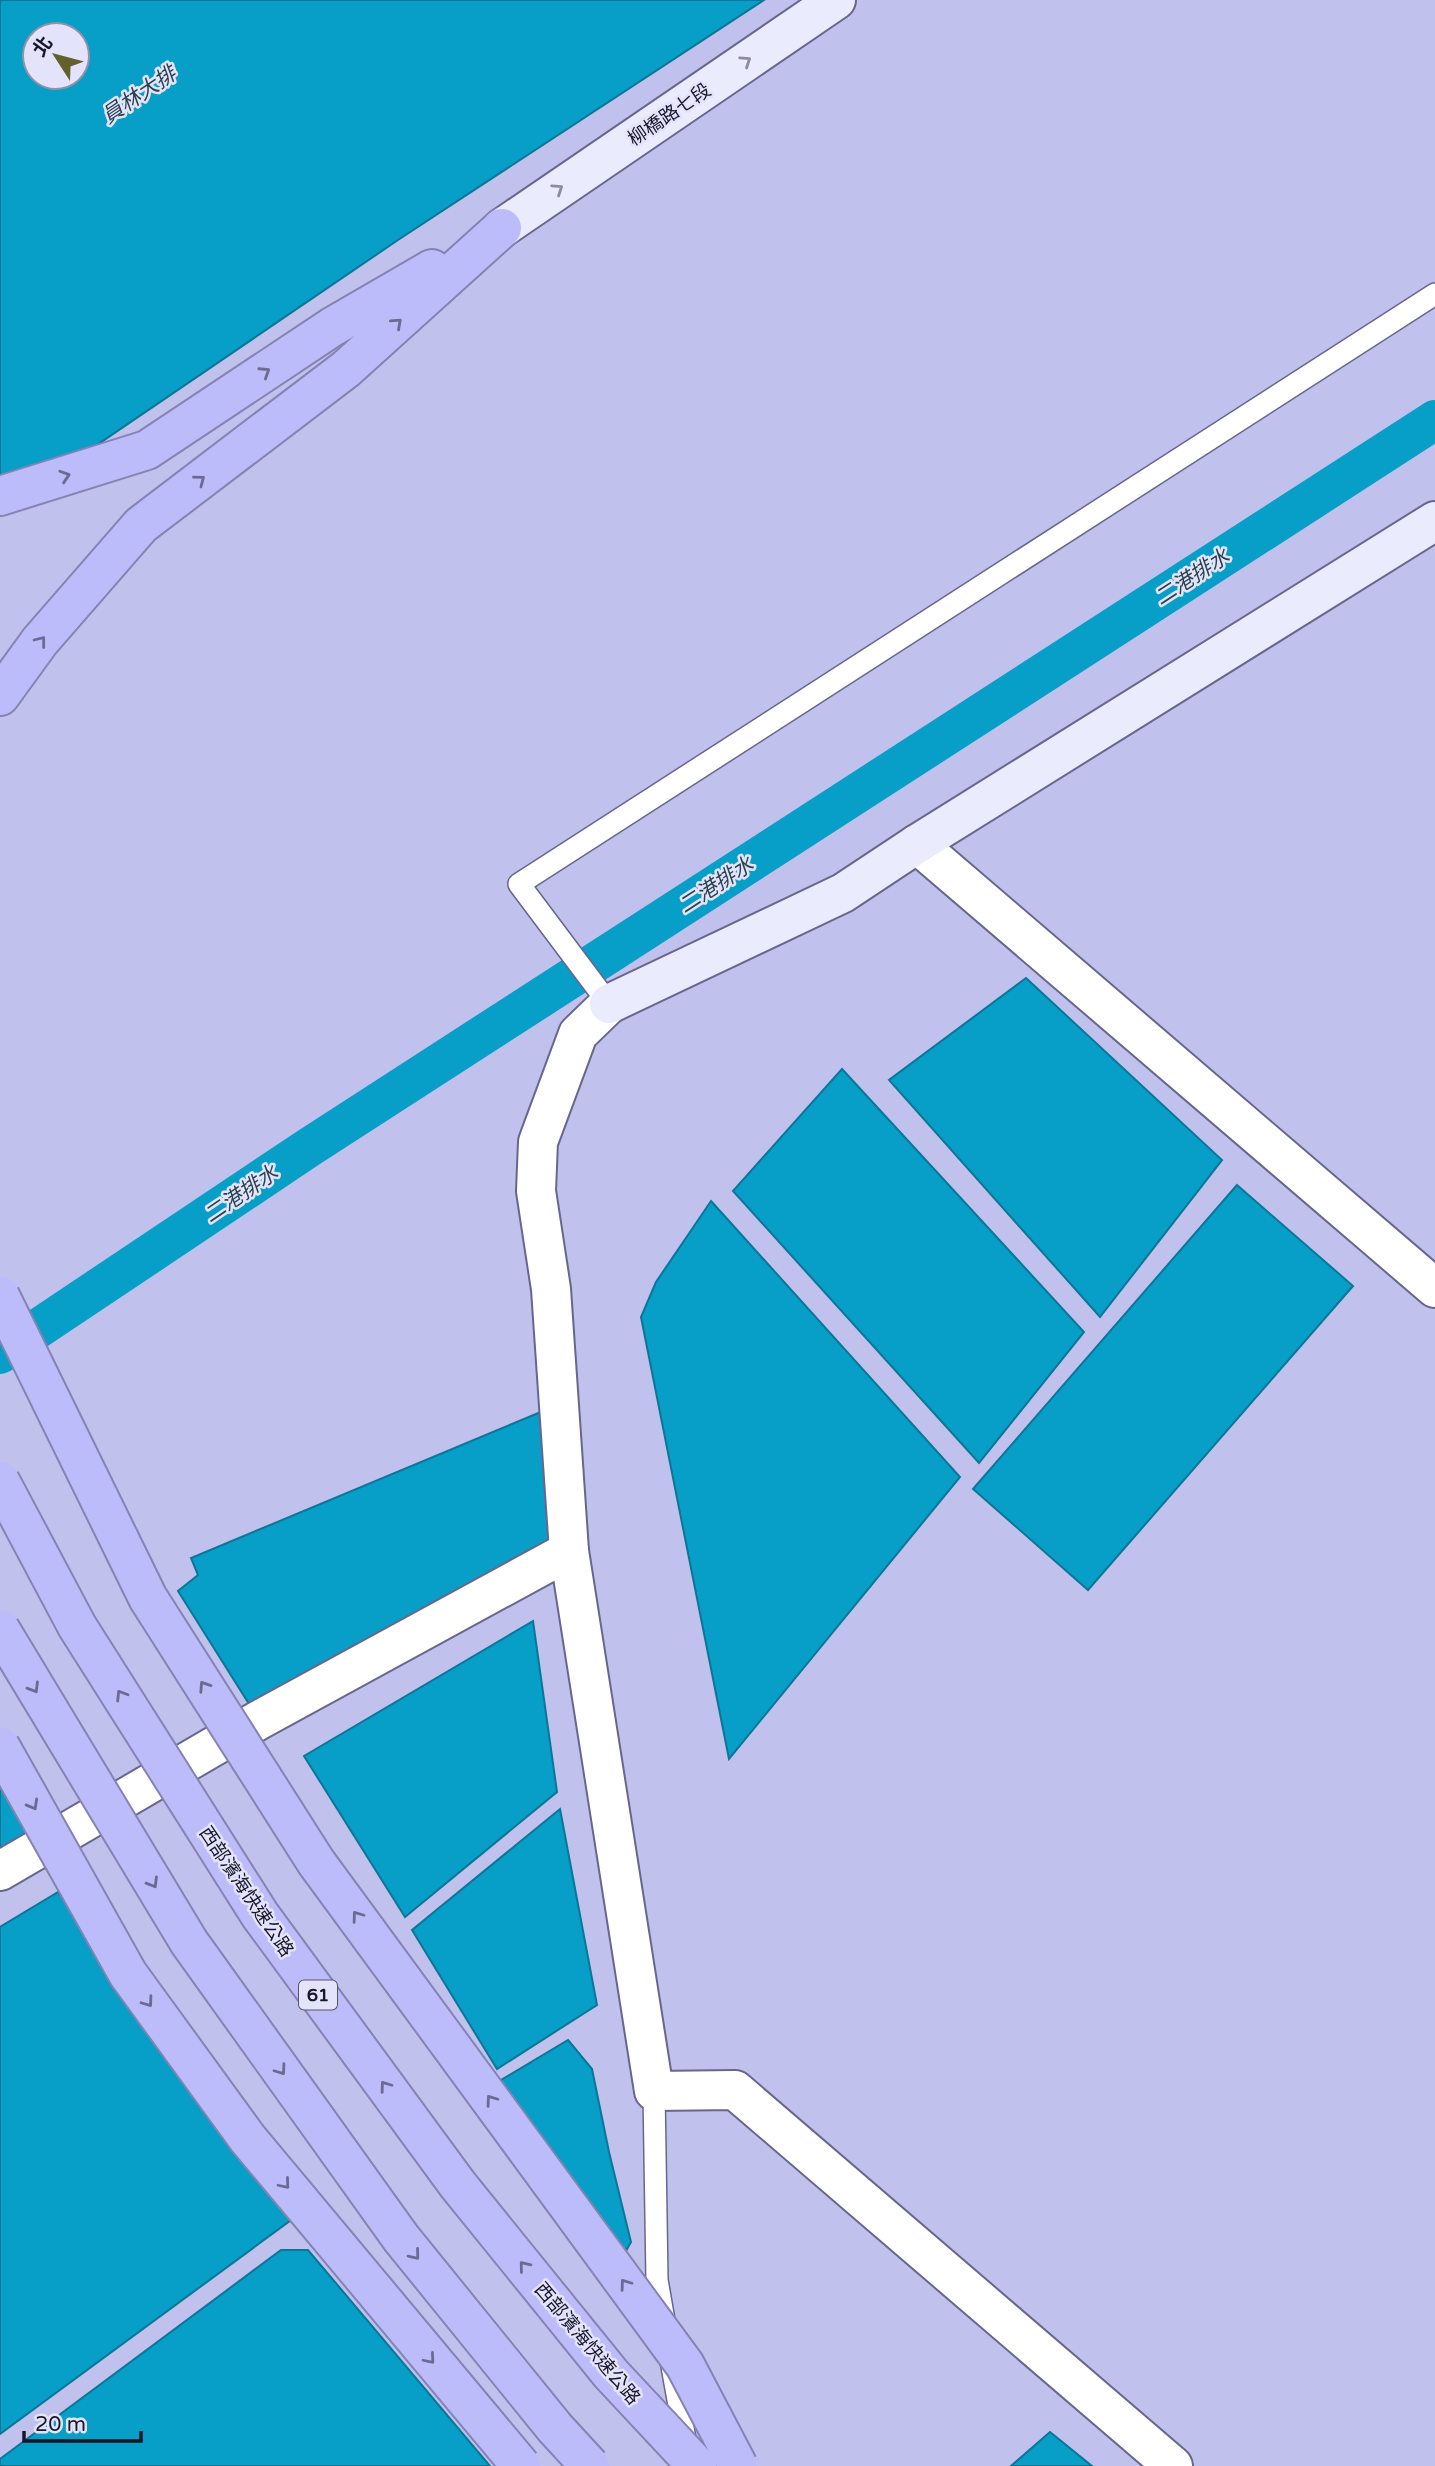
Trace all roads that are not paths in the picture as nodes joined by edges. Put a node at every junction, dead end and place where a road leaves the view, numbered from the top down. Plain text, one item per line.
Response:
1 (836, 0) edge
2 (502, 228) junction
3 (1435, 294) edge
4 (0, 496) edge
5 (1435, 521) edge
6 (0, 696) edge
7 (917, 844) junction
8 (609, 1004) junction
9 (1435, 1288) edge
10 (0, 1296) edge
11 (0, 1481) edge
12 (569, 1551) junction
13 (0, 1629) edge
14 (0, 1746) edge
15 (0, 1871) edge
16 (654, 2091) junction
17 (520, 2466) edge
18 (590, 2466) edge
19 (689, 2466) edge
20 (696, 2466) edge
21 (738, 2466) edge
22 (1173, 2466) edge

2 -> 1 street, 柳橋路七段
4 -> 2 highway
6 -> 2 highway
3 - 8 lane
5 - 7 street
7 - 8 street
7 - 9 street
8 - 12 street
21 -> 10 highway, bridge
20 -> 11 highway, 西部濱海快速公路 / 61, bridge
12 - 15 street
12 - 16 street
13 -> 18 highway, bridge
14 -> 17 highway, bridge
16 - 19 lane
16 - 22 street

